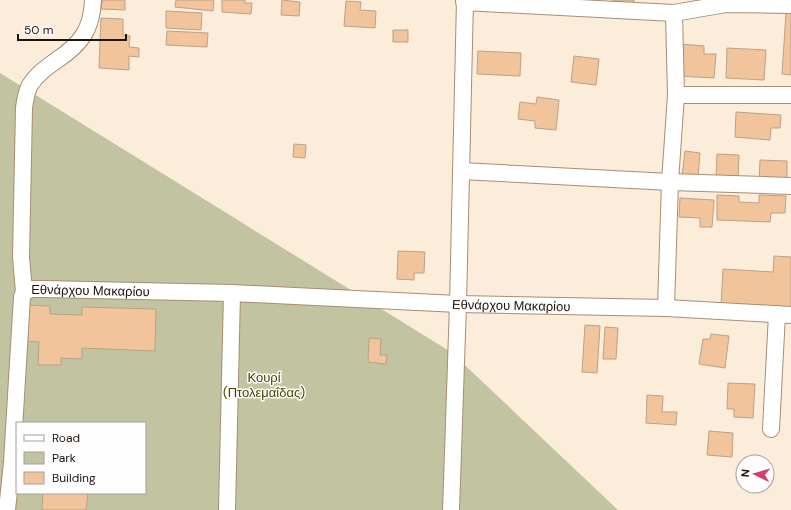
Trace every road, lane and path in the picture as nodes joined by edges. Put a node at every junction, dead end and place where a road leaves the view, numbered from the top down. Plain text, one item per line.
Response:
1 (93, 0) edge
2 (464, 1) edge
3 (791, 5) edge
4 (674, 13) junction
5 (676, 95) junction
6 (791, 95) edge
7 (461, 171) junction
8 (670, 182) junction
9 (791, 186) edge
10 (24, 292) junction
11 (232, 293) junction
12 (458, 304) junction
13 (666, 308) junction
14 (784, 314) edge
15 (771, 429) dead end
16 (7, 510) edge
17 (227, 510) edge
18 (451, 510) edge

1 - 10 street
2 - 4 street
2 - 7 street
3 - 4 street
4 - 5 street
5 - 6 street
5 - 8 street
7 - 8 street
7 - 12 street
8 - 9 street
8 - 13 street
10 - 11 street, Εθνάρχου Μακαρίου
10 - 16 street, Εθνάρχου Μακαρίου
11 - 12 street, Εθνάρχου Μακαρίου
11 - 17 street
12 - 13 street, Εθνάρχου Μακαρίου
12 - 18 street
13 - 14 street, Εθνάρχου Μακαρίου
14 - 15 street

